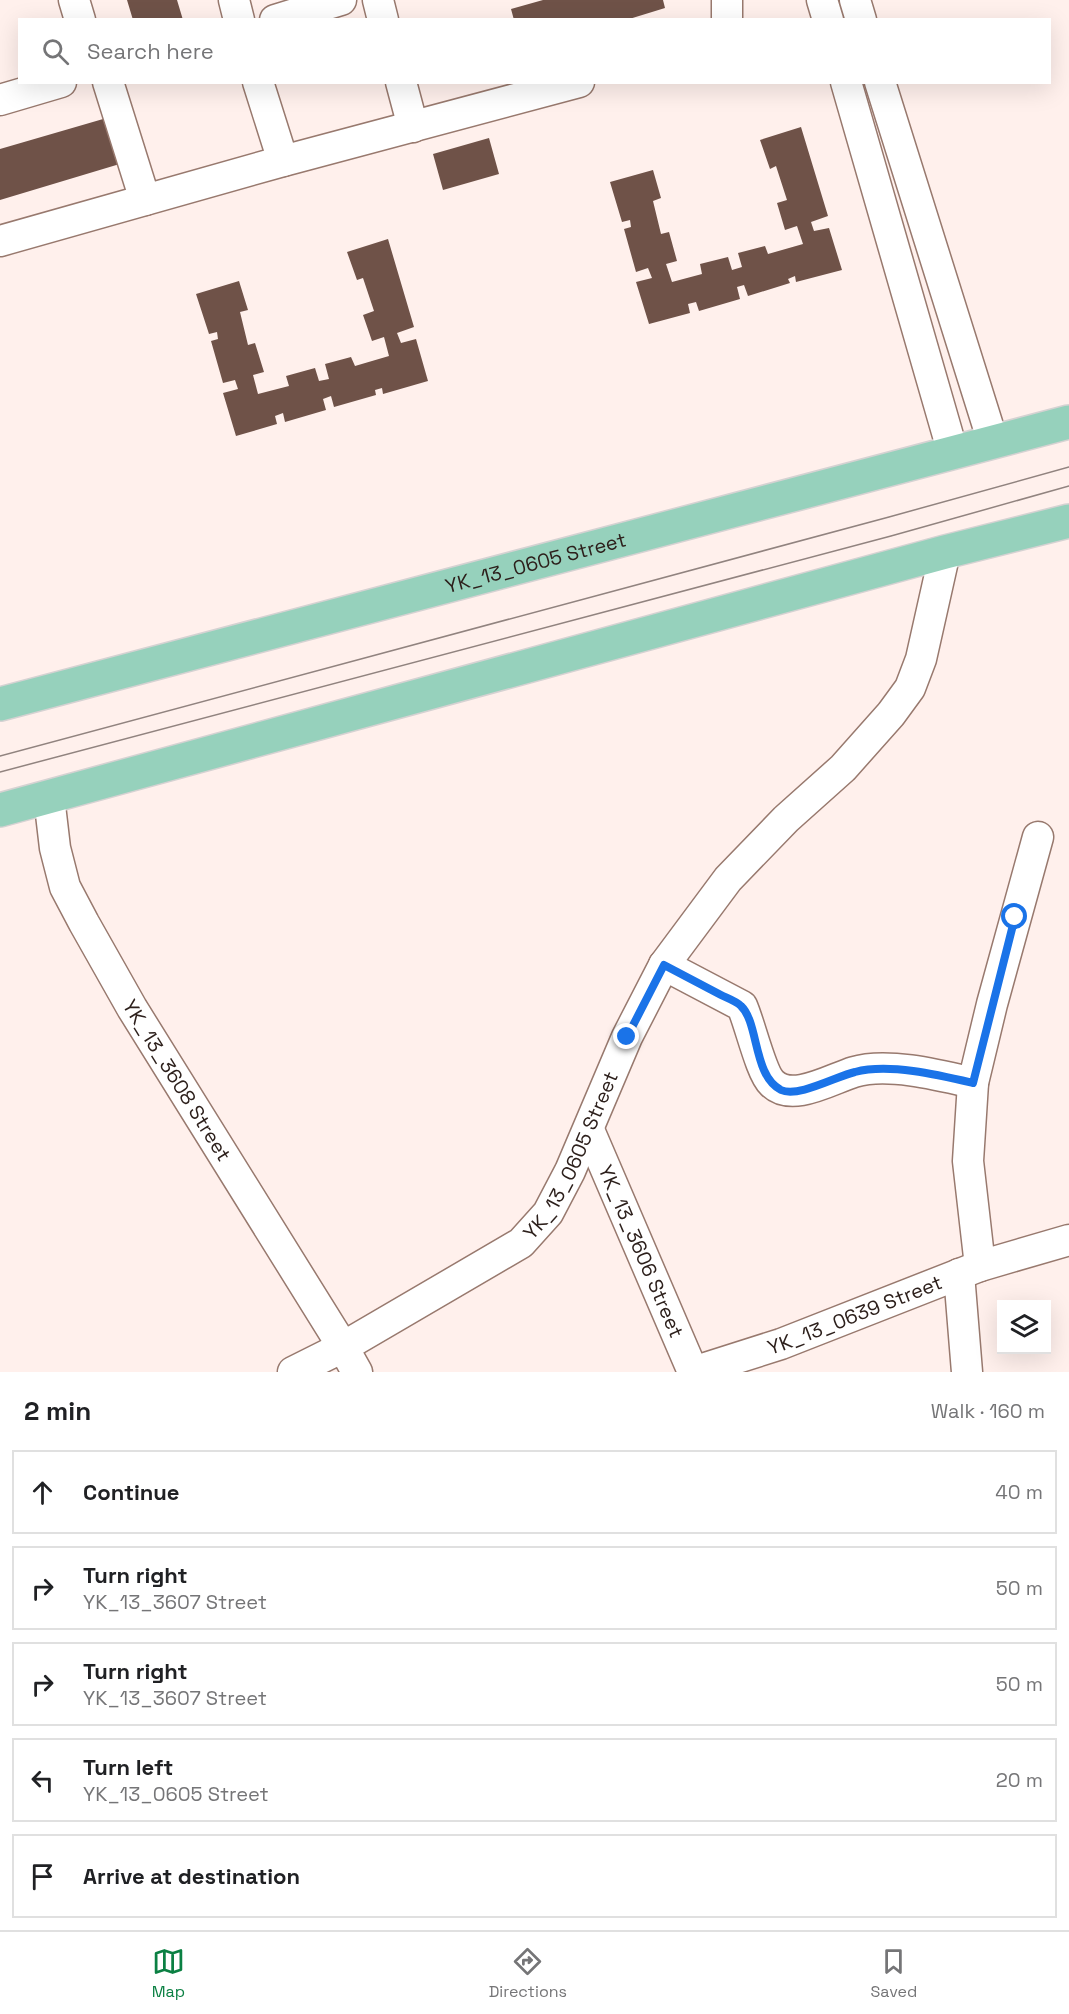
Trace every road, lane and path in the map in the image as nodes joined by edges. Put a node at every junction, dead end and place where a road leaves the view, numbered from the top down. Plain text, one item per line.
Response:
1 (74, 0) edge
2 (234, 0) edge
3 (341, 0) edge
4 (378, 0) edge
5 (727, 0) edge
6 (822, 0) edge
7 (855, 0) edge
8 (79, 18) edge
9 (238, 18) edge
10 (282, 18) edge
11 (382, 18) edge
12 (727, 18) edge
13 (827, 18) edge
14 (860, 18) edge
15 (54, 84) edge
16 (109, 84) edge
17 (259, 84) edge
18 (402, 84) edge
19 (572, 84) edge
20 (847, 84) edge
21 (881, 84) edge
22 (0, 100) edge
23 (413, 127) junction
24 (283, 161) junction
25 (145, 200) junction
26 (0, 241) edge
27 (1069, 422) edge
28 (993, 442) junction
29 (953, 453) junction
30 (1069, 522) edge
31 (945, 552) junction
32 (0, 704) edge
33 (49, 797) junction
34 (0, 810) edge
35 (1038, 837) dead end
36 (664, 965) junction
37 (973, 1083) junction
38 (589, 1130) junction
39 (1069, 1240) edge
40 (978, 1267) junction
41 (350, 1360) edge
42 (293, 1372) edge
43 (693, 1372) edge
44 (967, 1372) edge

1 - 8 street
2 - 9 street
3 - 10 street
4 - 11 street
5 - 12 street
6 - 13 street
7 - 14 street
15 - 22 street
16 - 25 street
17 - 24 street
18 - 23 street
19 - 23 street
20 - 29 street
21 - 28 street
23 - 24 street
24 - 25 street
25 - 26 street
27 - 28 main road, YK_13_0605 Street
28 - 29 main road, YK_13_0605 Street
29 - 32 main road, YK_13_0605 Street
30 - 31 main road
31 - 33 main road
31 - 36 street, YK_13_0605 Street
33 - 34 main road
33 - 41 street, YK_13_3608 Street
35 - 37 street
36 - 37 street
36 - 38 street, YK_13_0605 Street
37 - 40 street
38 - 41 street, YK_13_0605 Street
38 - 43 street, YK_13_3606 Street
39 - 40 street, YK_13_0639 Street
40 - 43 street, YK_13_0639 Street
40 - 44 street
41 - 42 street, YK_13_0605 Street

